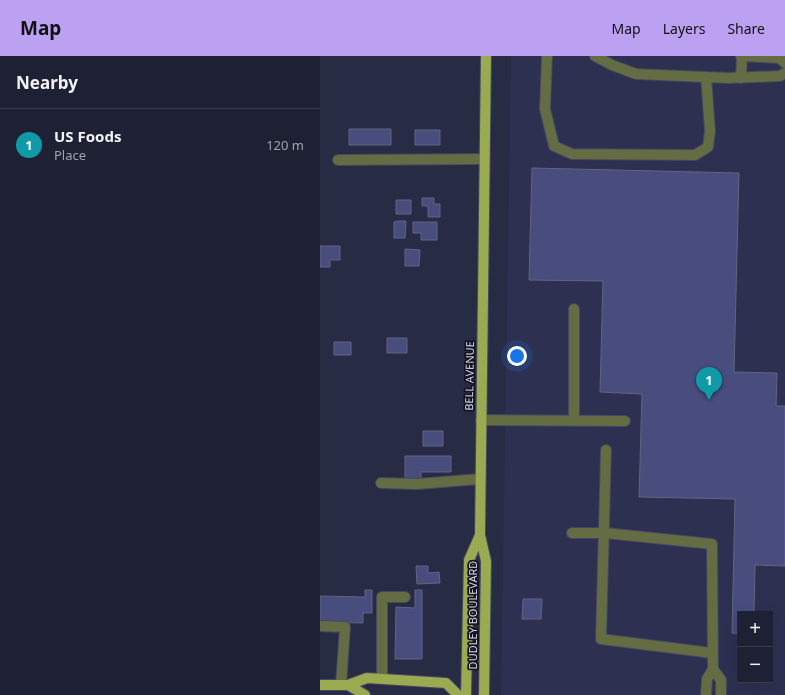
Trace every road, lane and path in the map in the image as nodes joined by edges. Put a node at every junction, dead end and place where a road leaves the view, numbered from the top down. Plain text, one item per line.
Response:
1 (486, 56) edge
2 (547, 56) edge
3 (595, 56) edge
4 (742, 56) edge
5 (785, 63) edge
6 (785, 72) edge
7 (706, 77) junction
8 (741, 78) junction
9 (338, 160) dead end
10 (484, 160) junction
11 (574, 309) dead end
12 (481, 420) junction
13 (574, 420) junction
14 (625, 421) dead end
15 (606, 450) dead end
16 (480, 479) junction
17 (381, 483) dead end
18 (572, 533) dead end
19 (605, 533) junction
20 (480, 535) junction
21 (404, 597) dead end
22 (320, 626) edge
23 (712, 653) junction
24 (713, 669) junction
25 (382, 679) junction
26 (320, 685) edge
27 (345, 685) junction
28 (364, 695) edge
29 (458, 695) edge
30 (462, 695) edge
31 (466, 695) edge
32 (484, 695) edge
33 (706, 695) edge
34 (721, 695) edge

1 - 10 main road, BELL AVENUE
2 - 7 lane
3 - 7 lane
4 - 5 lane
4 - 8 lane
6 - 8 lane
7 - 8 lane
9 - 10 lane
10 - 12 main road, BELL AVENUE
11 - 13 lane
12 - 13 lane
12 - 16 main road, BELL AVENUE
13 - 14 lane
15 - 19 lane
16 - 17 lane
16 - 20 main road, BELL AVENUE
18 - 19 lane
19 - 23 lane
19 - 23 lane
20 - 31 main road, BELL AVENUE
20 - 32 main road, DUDLEY BOULEVARD
21 - 25 lane
22 - 27 lane
23 - 24 lane
24 - 33 lane
24 - 34 lane
25 - 27 main road
25 - 29 main road
26 - 27 main road
27 - 28 main road
29 - 30 main road

